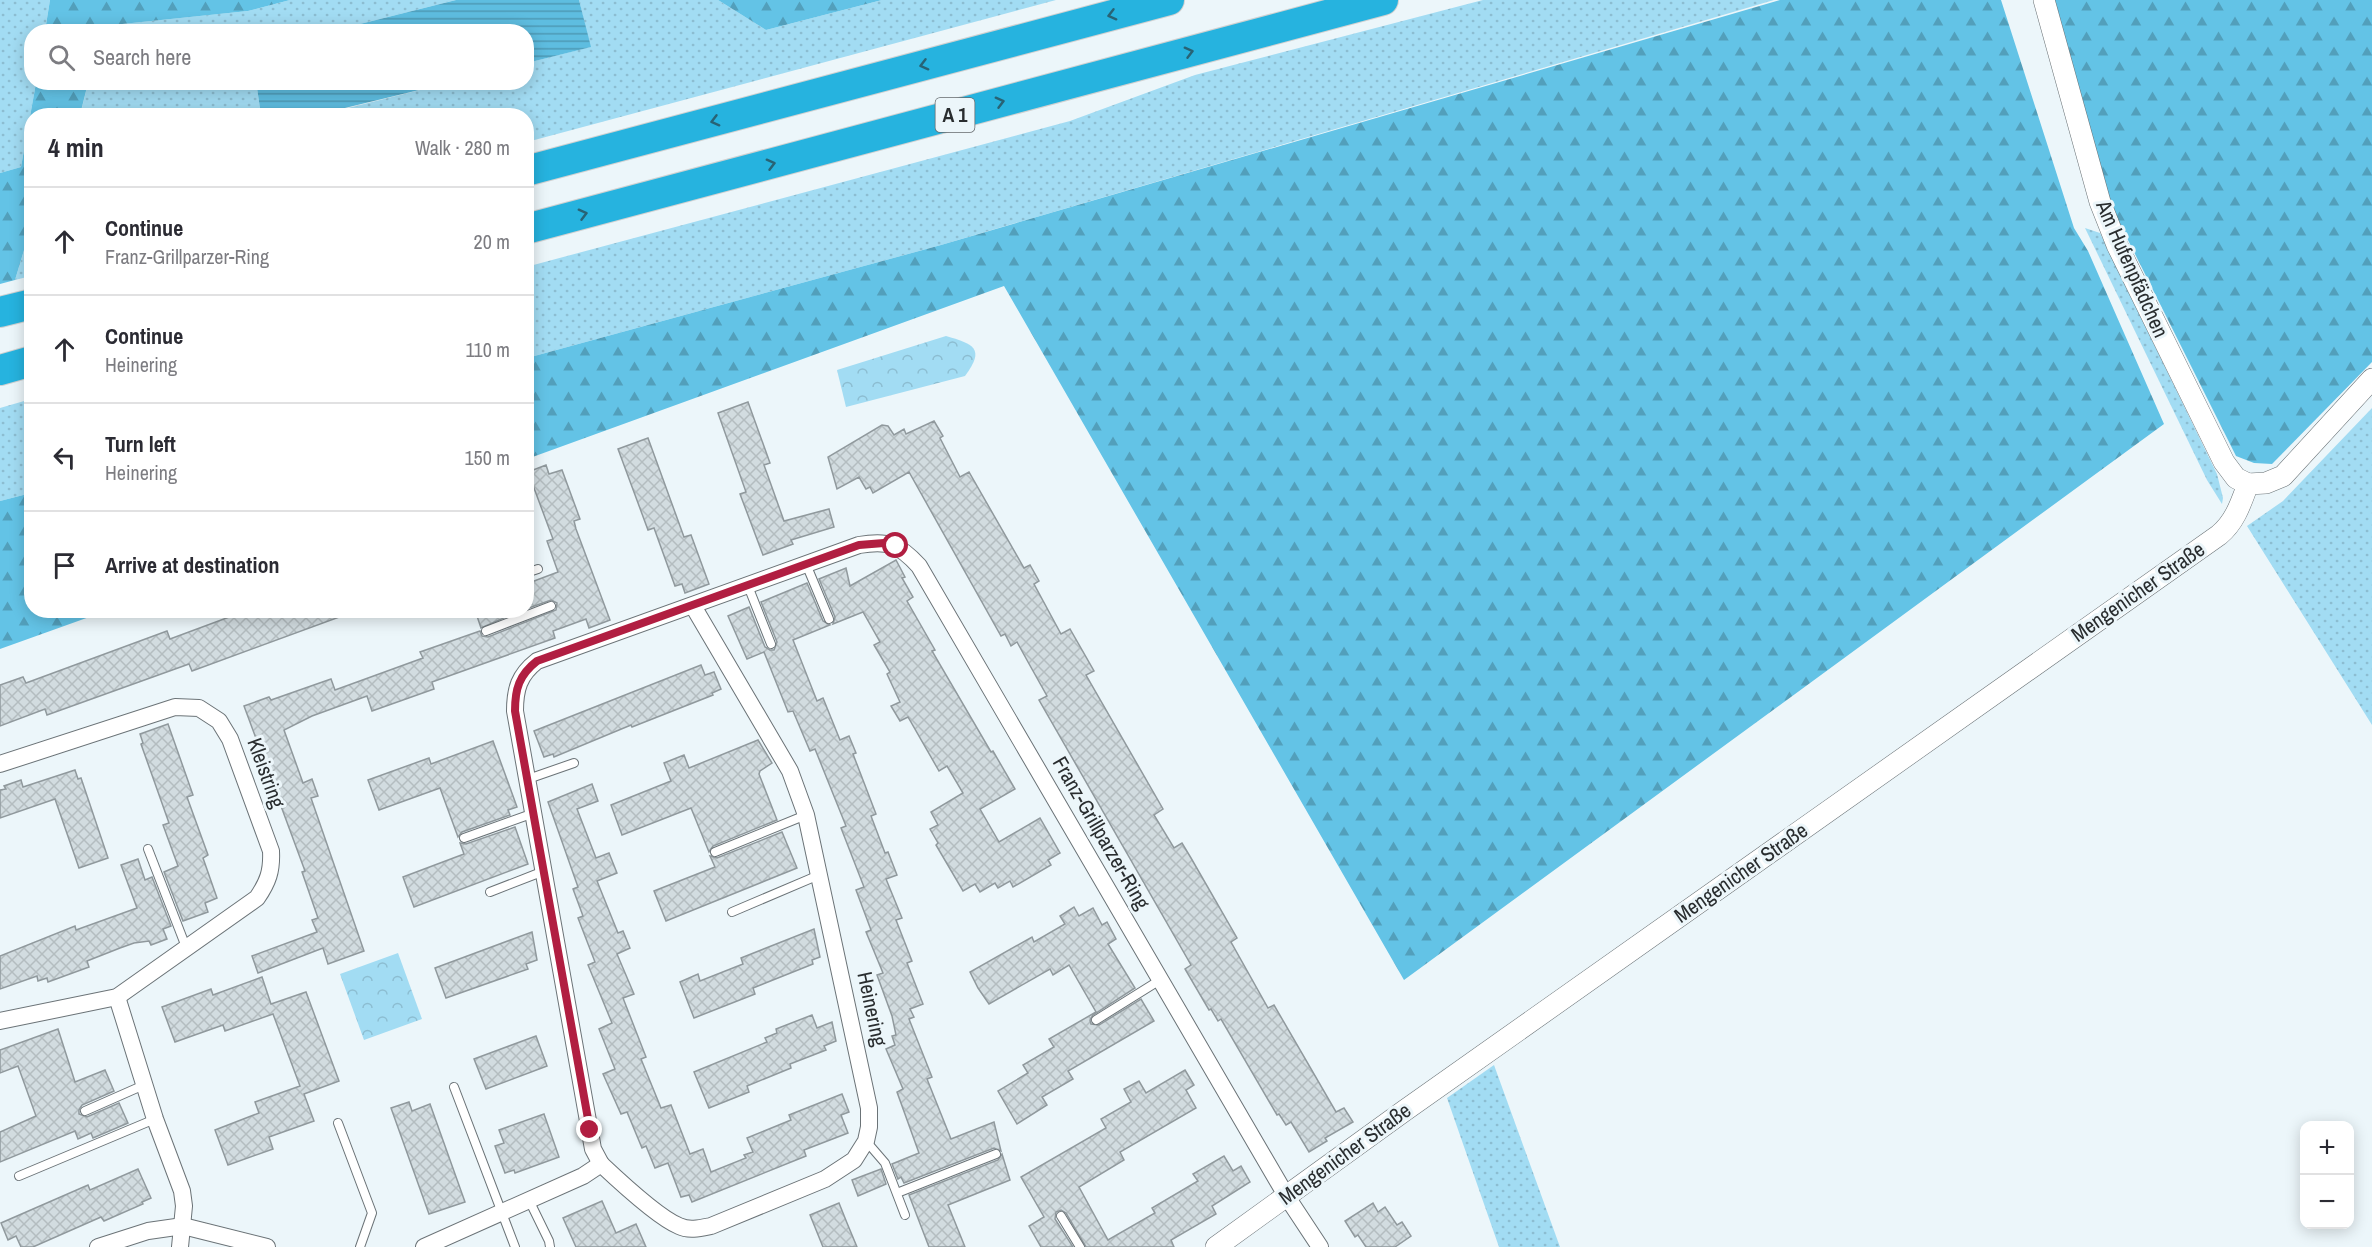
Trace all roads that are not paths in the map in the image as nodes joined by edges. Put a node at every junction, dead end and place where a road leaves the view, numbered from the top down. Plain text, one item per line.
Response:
1 (1169, 0) edge
2 (1383, 0) edge
3 (2044, 0) edge
4 (534, 169) edge
5 (534, 227) edge
6 (24, 306) edge
7 (0, 312) edge
8 (24, 363) edge
9 (0, 370) edge
10 (2372, 379) edge
11 (2248, 484) junction
12 (806, 564) junction
13 (538, 569) dead end
14 (534, 570) edge
15 (748, 586) junction
16 (551, 606) dead end
17 (693, 606) junction
18 (534, 613) edge
19 (520, 618) edge
20 (829, 619) dead end
21 (486, 631) dead end
22 (771, 644) dead end
23 (574, 763) dead end
24 (0, 764) edge
25 (528, 779) junction
26 (534, 813) junction
27 (807, 815) junction
28 (464, 838) dead end
29 (148, 849) dead end
30 (715, 852) dead end
31 (544, 870) junction
32 (820, 875) junction
33 (490, 892) dead end
34 (732, 912) dead end
35 (186, 947) junction
36 (1160, 980) junction
37 (117, 997) junction
38 (1096, 1020) dead end
39 (0, 1022) edge
40 (144, 1085) junction
41 (454, 1088) dead end
42 (85, 1111) dead end
43 (155, 1119) junction
44 (338, 1123) dead end
45 (866, 1141) junction
46 (996, 1154) dead end
47 (601, 1164) junction
48 (19, 1176) dead end
49 (897, 1193) junction
50 (1287, 1197) junction
51 (529, 1200) junction
52 (500, 1213) junction
53 (905, 1215) dead end
54 (1061, 1216) dead end
55 (183, 1226) junction
56 (98, 1247) edge
57 (180, 1247) edge
58 (267, 1247) edge
59 (360, 1247) edge
60 (424, 1247) edge
61 (515, 1247) edge
62 (550, 1247) edge
63 (1080, 1247) edge
64 (1216, 1247) edge
65 (1320, 1247) edge

1 -> 4 highway
5 -> 2 highway, A 1
3 - 11 street, Am Hufenpfädchen
6 - 7 highway
8 - 9 highway
10 - 11 street
11 - 50 street, Mengenicher Straße
12 - 15 street
12 - 20 lane
12 - 36 street, Franz-Grillparzer-Ring
13 - 14 lane
15 - 17 street
15 - 22 lane
16 - 18 lane
17 - 25 street
17 - 27 street, Heinering
19 - 21 lane
23 - 25 lane
24 - 35 street, Kleistring
25 - 26 street
26 - 28 lane
26 - 31 street
27 - 30 lane
27 - 32 street, Heinering
29 - 35 lane
31 - 33 lane
31 - 47 street
32 - 34 lane
32 - 45 street, Heinering
35 - 37 street, Kleistring
36 - 38 lane
36 - 50 street, Franz-Grillparzer-Ring
37 - 39 street, Kleistring
37 - 40 street
40 - 42 lane
40 - 43 street
41 - 52 lane
43 - 48 lane
43 - 55 street
44 - 59 lane
45 - 47 street
45 - 49 lane
46 - 49 lane
47 - 51 street
49 - 53 lane
50 - 64 street, Mengenicher Straße
50 - 65 street, Franz-Grillparzer-Ring
51 - 52 street
51 - 62 lane
52 - 60 street
52 - 61 lane
54 - 63 lane
55 - 56 street
55 - 57 street
55 - 58 street

